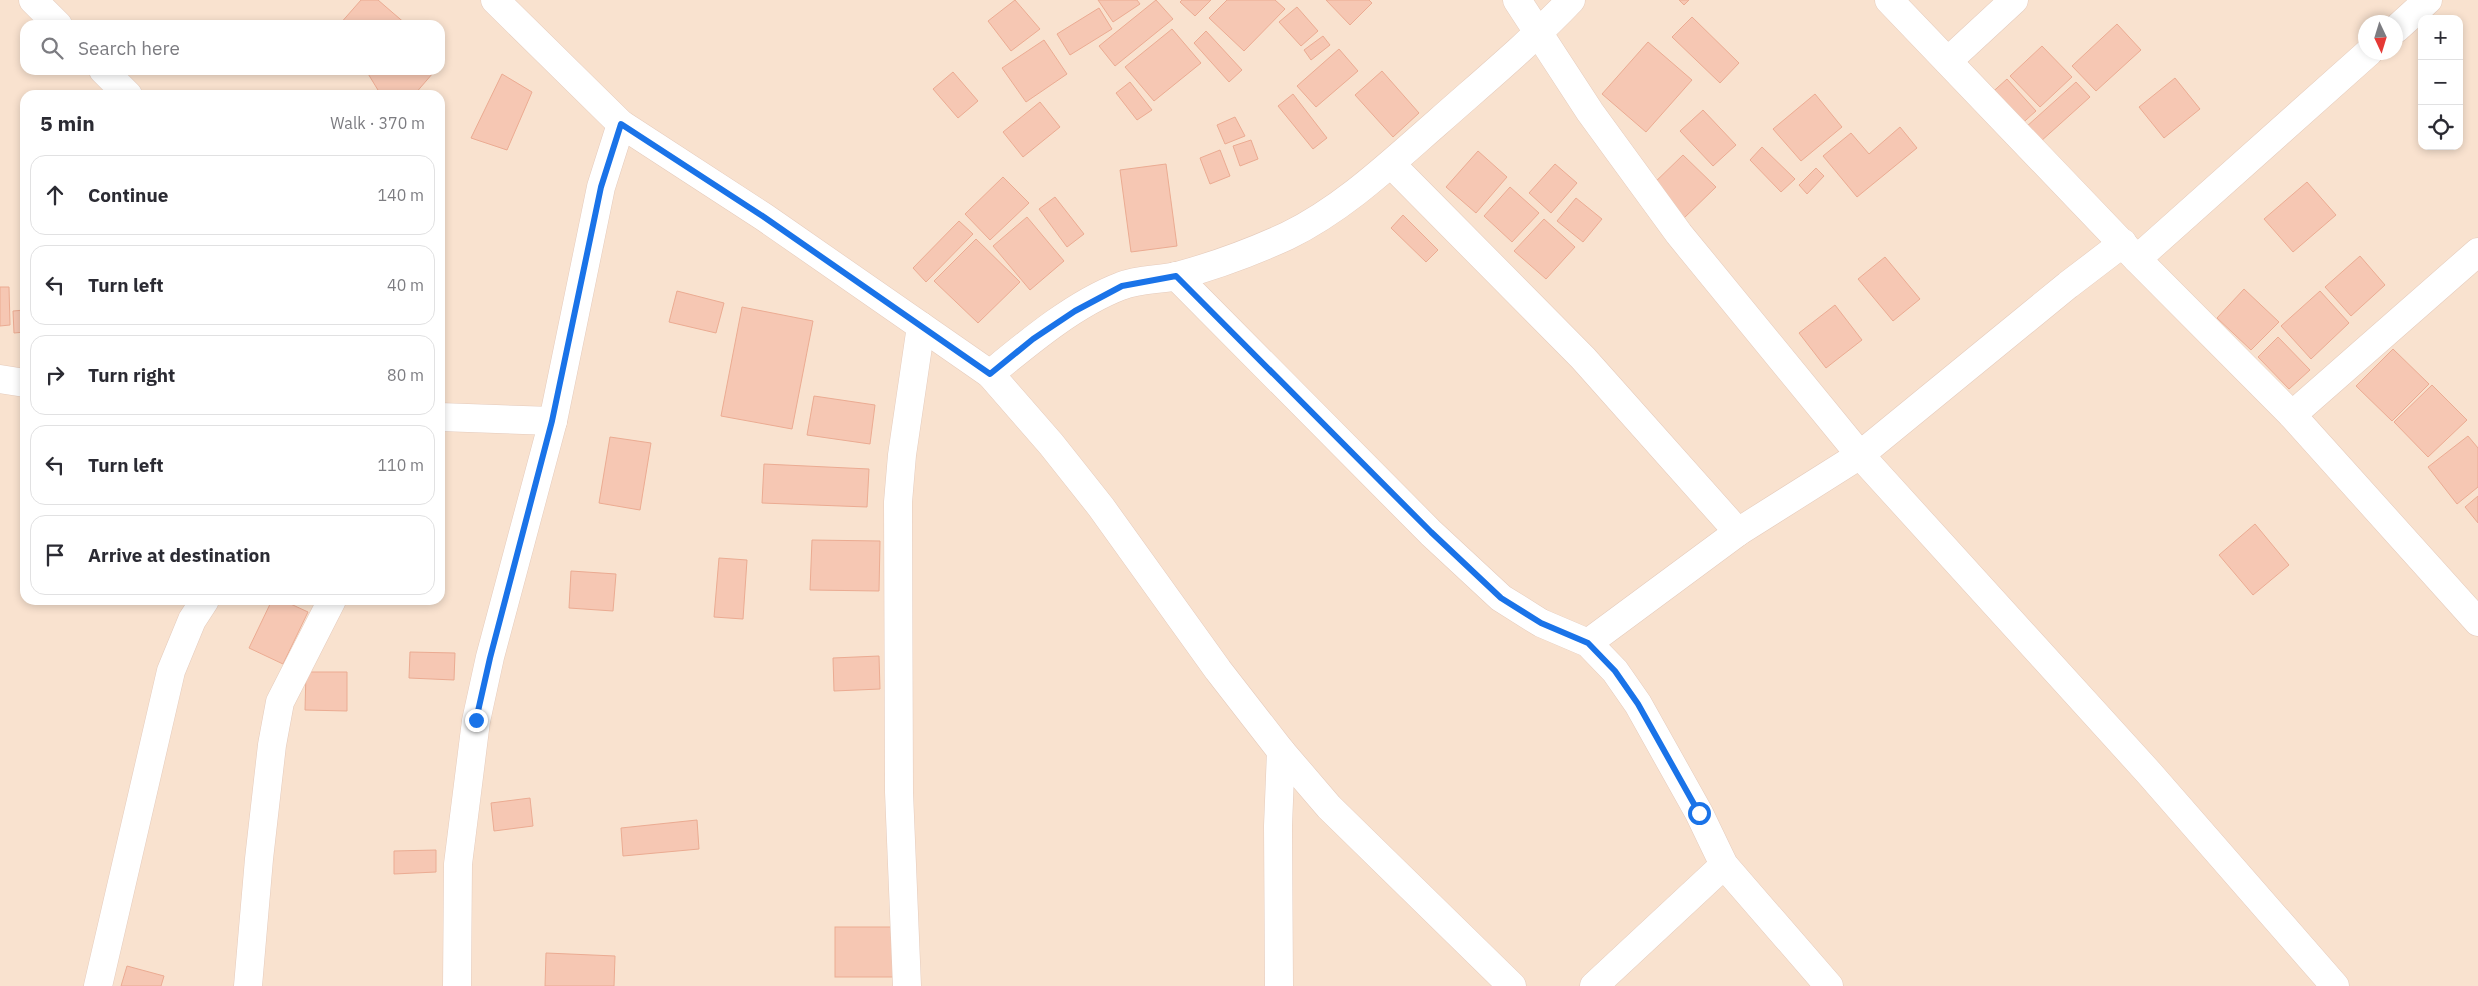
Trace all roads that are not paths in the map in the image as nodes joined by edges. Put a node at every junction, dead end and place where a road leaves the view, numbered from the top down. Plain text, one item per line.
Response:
1 (33, 0) edge
2 (495, 0) edge
3 (1517, 0) edge
4 (1571, 0) edge
5 (1889, 0) edge
6 (2014, 0) edge
7 (2428, 0) edge
8 (53, 20) edge
9 (2403, 23) edge
10 (1539, 34) junction
11 (2359, 60) edge
12 (1948, 61) junction
13 (108, 75) edge
14 (123, 90) edge
15 (621, 124) junction
16 (1390, 164) junction
17 (2130, 251) junction
18 (2478, 252) edge
19 (1176, 276) junction
20 (921, 326) junction
21 (990, 374) junction
22 (0, 379) edge
23 (20, 382) edge
24 (2292, 415) junction
25 (445, 417) edge
26 (552, 421) junction
27 (1860, 455) junction
28 (1738, 532) junction
29 (202, 605) edge
30 (329, 605) edge
31 (2478, 622) edge
32 (1588, 643) junction
33 (1281, 751) junction
34 (1724, 865) junction
35 (98, 986) edge
36 (248, 986) edge
37 (457, 986) edge
38 (907, 986) edge
39 (1280, 986) edge
40 (1512, 986) edge
41 (1594, 986) edge
42 (1829, 986) edge
43 (2335, 986) edge

1 - 8 street
2 - 15 street
3 - 10 street
4 - 10 street
5 - 12 street
6 - 12 street
7 - 9 street
10 - 16 street
10 - 27 street
11 - 17 street
12 - 17 street
13 - 14 street
15 - 20 street
15 - 26 street
16 - 19 street
16 - 28 street
17 - 24 street
17 - 27 street
18 - 24 street
19 - 21 street
19 - 32 street
20 - 21 street
20 - 38 street
21 - 33 street
22 - 23 street
24 - 31 street
25 - 26 street
26 - 37 street
27 - 28 street
27 - 43 street
28 - 32 street
29 - 35 street
30 - 36 street
32 - 34 street
33 - 39 street
33 - 40 street
34 - 41 street
34 - 42 street

